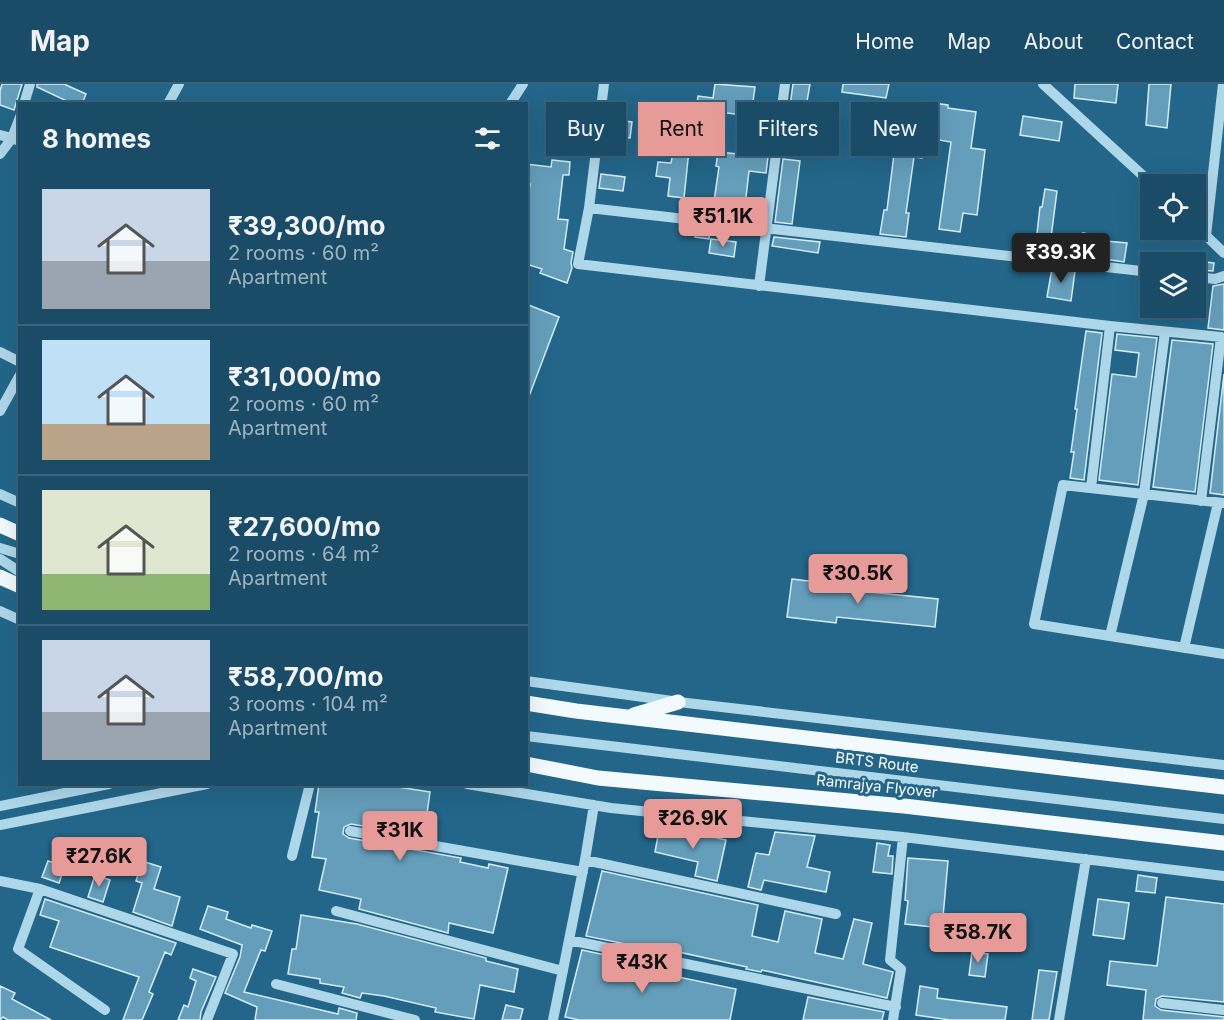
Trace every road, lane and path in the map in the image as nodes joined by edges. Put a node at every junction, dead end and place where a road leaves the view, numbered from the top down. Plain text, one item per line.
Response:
1 (30, 84) edge
2 (178, 84) edge
3 (523, 84) edge
4 (604, 84) edge
5 (785, 84) edge
6 (1043, 84) edge
7 (1223, 84) edge
8 (25, 102) edge
9 (169, 102) edge
10 (511, 102) edge
11 (0, 135) edge
12 (16, 140) edge
13 (0, 154) edge
14 (1141, 174) edge
15 (589, 208) junction
16 (768, 228) junction
17 (1206, 236) joint
18 (1224, 254) edge
19 (1140, 271) edge
20 (1224, 276) edge
21 (1206, 278) edge
22 (759, 286) junction
23 (1110, 326) junction
24 (1165, 332) junction
25 (0, 352) edge
26 (18, 362) edge
27 (18, 379) edge
28 (0, 411) edge
29 (1091, 488) junction
30 (0, 494) edge
31 (1144, 494) junction
32 (1202, 501) junction
33 (18, 502) edge
34 (1221, 503) edge
35 (0, 525) edge
36 (18, 533) edge
37 (0, 548) edge
38 (18, 553) edge
39 (0, 560) edge
40 (18, 571) edge
41 (0, 577) edge
42 (18, 585) edge
43 (0, 611) edge
44 (18, 619) edge
45 (1110, 636) junction
46 (1184, 648) junction
47 (1224, 654) edge
48 (528, 681) edge
49 (678, 702) junction
50 (528, 703) edge
51 (628, 717) junction
52 (528, 736) edge
53 (528, 764) edge
54 (1224, 765) edge
55 (100, 786) edge
56 (197, 786) edge
57 (310, 786) edge
58 (479, 786) edge
59 (1224, 786) edge
60 (594, 805) junction
61 (0, 806) edge
62 (1224, 819) edge
63 (0, 825) edge
64 (350, 831) dead end
65 (903, 837) junction
66 (1224, 843) edge
67 (292, 856) dead end
68 (1086, 859) junction
69 (585, 860) junction
70 (583, 872) junction
71 (1224, 876) edge
72 (0, 881) edge
73 (40, 890) junction
74 (336, 911) dead end
75 (836, 914) dead end
76 (569, 940) junction
77 (563, 971) junction
78 (276, 984) dead end
79 (1162, 1003) dead end
80 (105, 1010) dead end
81 (1224, 1010) edge
82 (894, 1015) edge
83 (207, 1020) edge
84 (415, 1020) edge
85 (553, 1020) edge
86 (906, 1020) edge
87 (1059, 1020) edge

1 - 8 street
2 - 9 street
3 - 10 street
4 - 15 street
5 - 16 street
6 - 14 street
7 - 17 street
11 - 12 street
12 - 13 street
15 - 16 street
15 - 22 street
16 - 19 street
16 - 22 street
17 - 18 street
20 - 21 street
22 - 23 street
23 - 24 street
23 - 29 street
24 - 31 street
24 - 32 street
25 - 26 street
27 - 28 street
29 - 31 street
29 - 45 street
30 - 33 street
31 - 32 street
31 - 45 street
32 - 34 street
34 - 46 street
35 - 36 main road
37 - 38 street
39 - 40 street
41 - 42 main road
43 - 44 street
45 - 46 street
46 - 47 street
48 - 49 street
49 - 51 main road
49 - 54 street
50 - 51 main road
51 - 59 main road
52 - 62 street, BRTS Route
53 - 66 main road, Ramrajya Flyover
55 - 61 street
56 - 63 street
57 - 67 street
58 - 60 street
60 - 65 street
60 - 69 street
64 - 70 street
65 - 68 street
65 - 82 street
68 - 71 street
68 - 87 street
69 - 70 street
69 - 75 street
70 - 76 street
72 - 73 street
73 - 80 street
73 - 83 street
74 - 77 street
76 - 77 street
76 - 82 street
77 - 85 street
78 - 84 street
79 - 81 street
82 - 86 street

